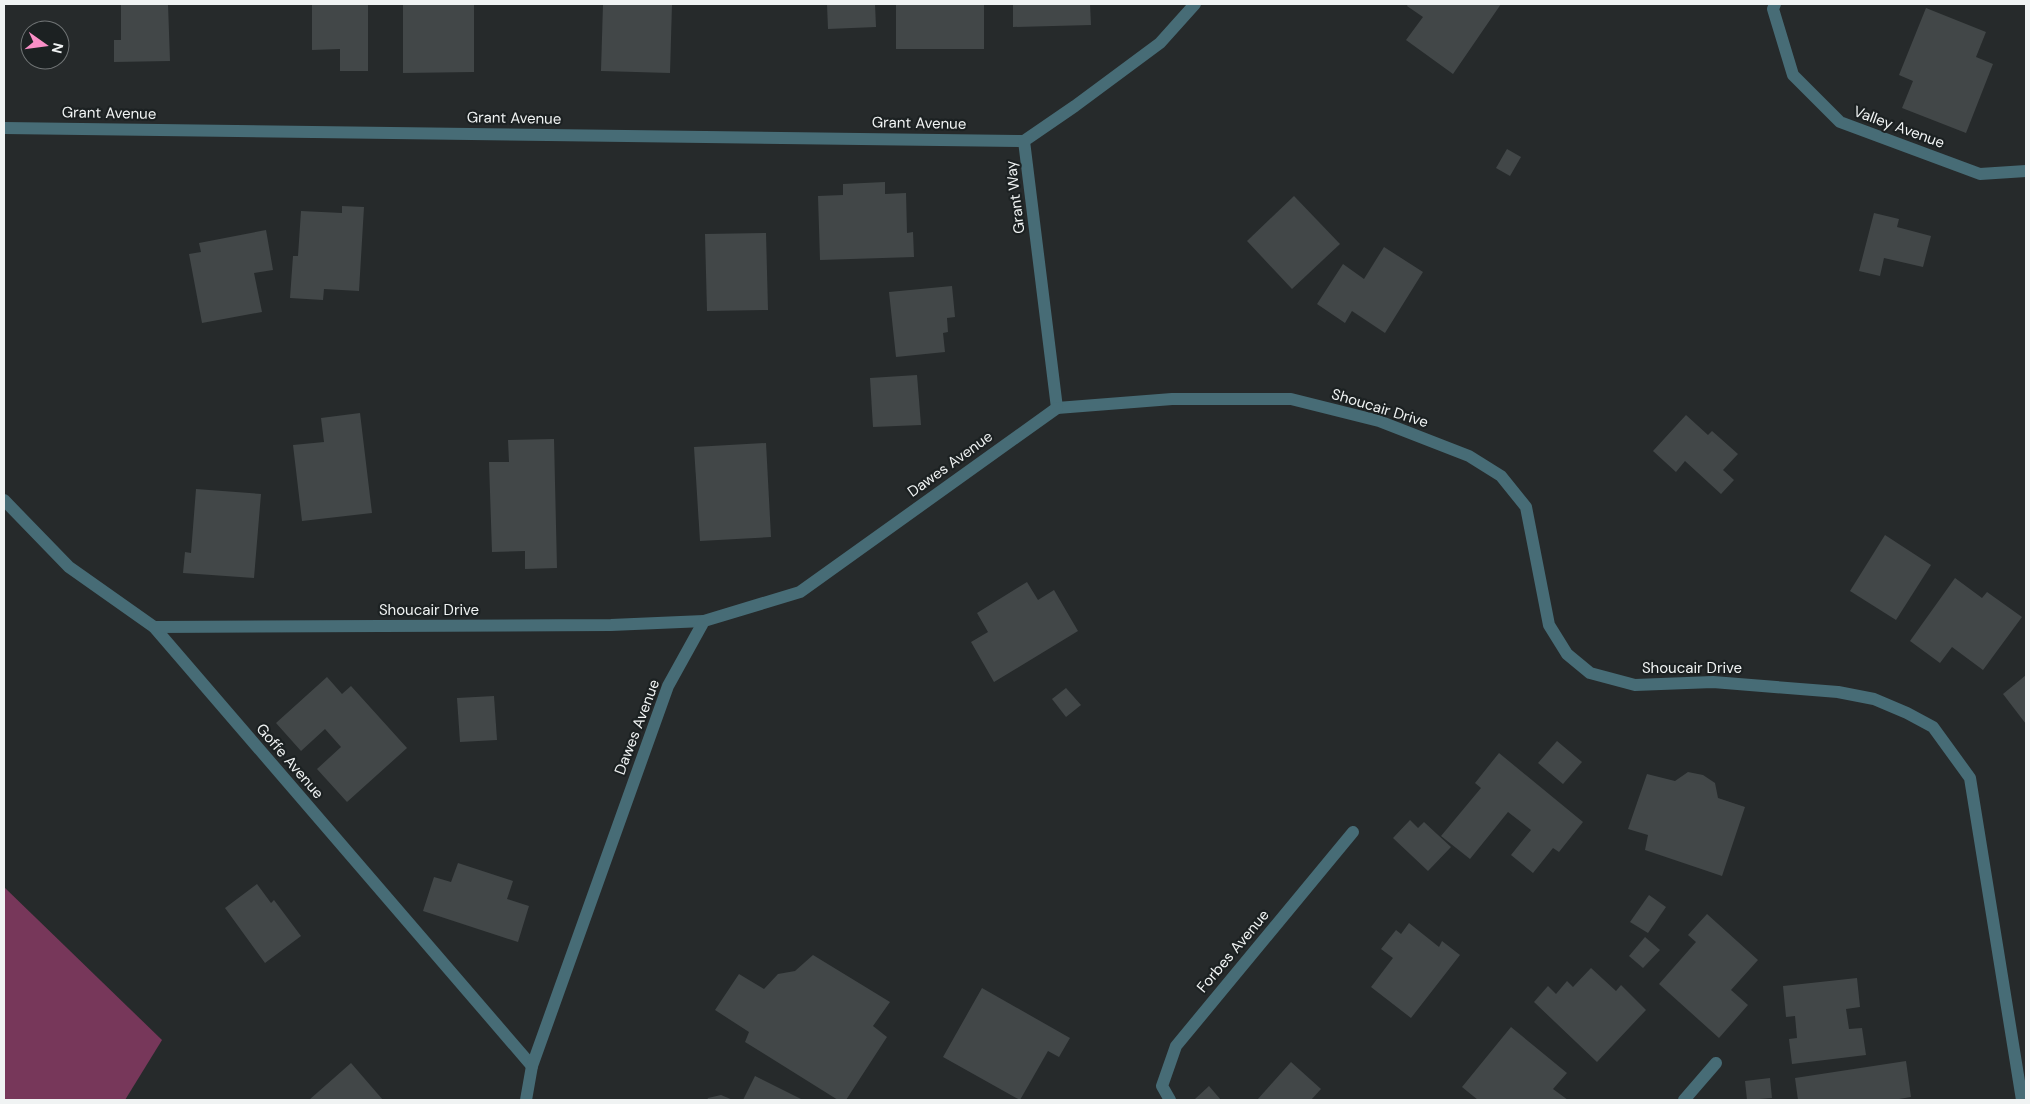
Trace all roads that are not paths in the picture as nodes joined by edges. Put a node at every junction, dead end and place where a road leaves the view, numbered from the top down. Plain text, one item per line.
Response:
1 (1195, 4) edge
2 (1775, 4) edge
3 (4, 128) edge
4 (1024, 141) junction
5 (2026, 171) edge
6 (1057, 408) junction
7 (4, 500) edge
8 (704, 621) junction
9 (154, 627) junction
10 (1353, 832) dead end
11 (1716, 1063) dead end
12 (532, 1066) junction
13 (526, 1100) edge
14 (1170, 1100) edge
15 (1684, 1100) edge
16 (2022, 1100) edge

1 - 4 street, Grant Way
2 - 5 street, Valley Avenue
3 - 4 street, Grant Avenue
4 - 6 street, Grant Way
6 - 8 street, Dawes Avenue
6 - 16 street, Shoucair Drive
7 - 9 street, Goffe Avenue
8 - 9 street, Shoucair Drive
8 - 12 street, Dawes Avenue
9 - 12 street, Goffe Avenue
10 - 14 street, Forbes Avenue
11 - 15 street
12 - 13 street, Dawes Avenue

